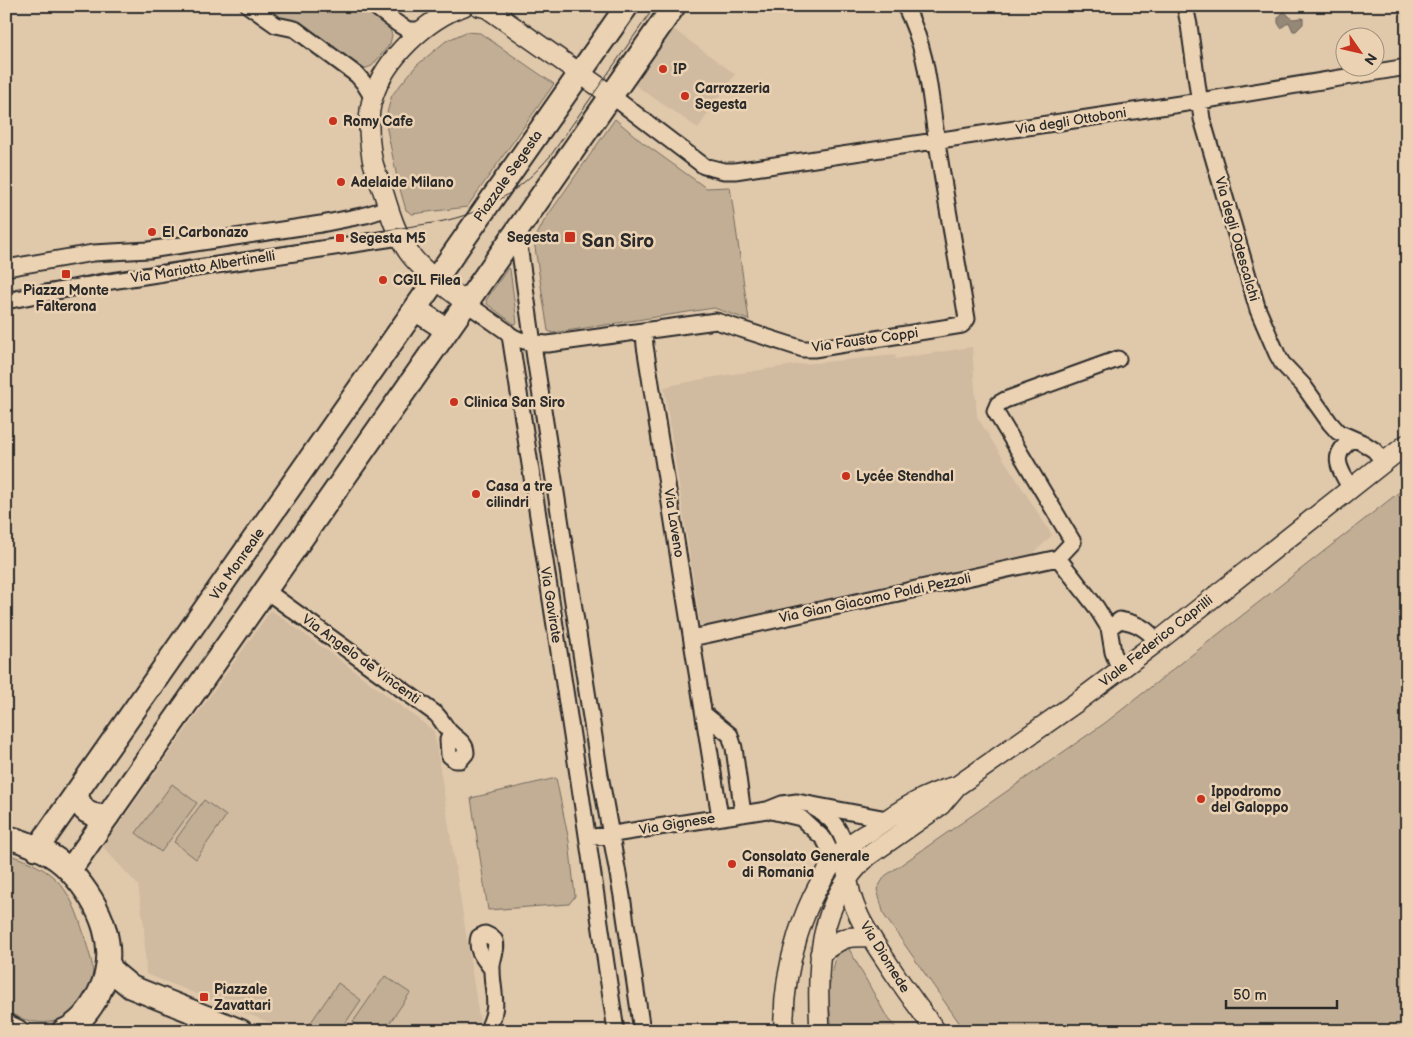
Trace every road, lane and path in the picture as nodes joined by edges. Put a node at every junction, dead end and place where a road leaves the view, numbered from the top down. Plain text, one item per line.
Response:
1 (249, 6) edge
2 (374, 6) edge
3 (627, 6) edge
4 (674, 6) edge
5 (904, 6) edge
6 (1185, 6) edge
7 (484, 7) edge
8 (456, 8) edge
9 (422, 30) junction
10 (1407, 67) edge
11 (580, 74) junction
12 (612, 96) junction
13 (373, 98) junction
14 (1200, 101) junction
15 (937, 141) junction
16 (388, 208) junction
17 (517, 231) junction
18 (400, 237) junction
19 (6, 268) edge
20 (436, 278) junction
21 (6, 301) edge
22 (466, 303) junction
23 (415, 309) junction
24 (448, 330) junction
25 (644, 332) junction
26 (510, 335) junction
27 (534, 343) junction
28 (1118, 359) dead end
29 (1354, 439) junction
30 (1407, 444) edge
31 (1384, 462) junction
32 (1350, 489) junction
33 (1058, 558) junction
34 (266, 590) junction
35 (1109, 628) junction
36 (692, 638) junction
37 (1157, 642) junction
38 (1120, 670) junction
39 (704, 714) junction
40 (450, 733) dead end
41 (601, 780) junction
42 (579, 781) junction
43 (956, 786) junction
44 (76, 793) junction
45 (810, 806) junction
46 (767, 810) junction
47 (743, 814) junction
48 (108, 816) junction
49 (720, 817) junction
50 (887, 819) junction
51 (610, 834) junction
52 (6, 837) edge
53 (588, 838) junction
54 (37, 848) junction
55 (841, 854) junction
56 (617, 869) junction
57 (70, 870) junction
58 (594, 876) junction
59 (848, 878) junction
60 (871, 937) junction
61 (820, 954) junction
62 (109, 964) junction
63 (492, 968) dead end
64 (6, 1026) edge
65 (72, 1030) edge
66 (17, 1031) edge
67 (241, 1031) edge
68 (487, 1031) edge
69 (616, 1031) edge
70 (642, 1031) edge
71 (784, 1031) edge
72 (820, 1031) edge
73 (936, 1031) edge

1 - 13 street
2 - 9 street
3 - 11 main road, Piazzale Segesta
4 - 12 main road
5 - 15 street
6 - 14 street, Via degli Odescalchi
7 - 11 street
8 - 9 street
9 - 13 street
10 - 14 street, Via degli Ottoboni
11 - 12 street
11 - 20 main road, Piazzale Segesta
12 - 15 street, Via degli Ottoboni
12 - 17 main road
13 - 16 street
14 - 15 street, Via degli Ottoboni
14 - 29 street, Via degli Odescalchi
15 - 25 street, Via Fausto Coppi
16 - 18 street
16 - 19 street, Via Mariotto Albertinelli
17 - 22 main road
17 - 27 street
18 - 20 street
18 - 21 street, Via Mariotto Albertinelli
20 - 22 street
20 - 23 main road, Via Monreale
22 - 24 main road
22 - 26 street
23 - 24 main road
23 - 44 main road, Via Monreale
24 - 34 main road
25 - 27 street
25 - 36 street, Via Laveno
26 - 27 street
26 - 42 street, Via Gavirate
27 - 41 street, Via Gavirate
28 - 33 street
29 - 31 street
29 - 32 street
30 - 31 street, Viale Federico Caprilli
31 - 32 street, Viale Federico Caprilli
32 - 37 street, Viale Federico Caprilli
33 - 35 street
33 - 36 street, Via Gian Giacomo Poldi Pezzoli
34 - 40 street, Via Angelo de Vincenti
34 - 48 main road
35 - 37 street
35 - 38 street
36 - 39 street, Via Laveno
37 - 38 street, Viale Federico Caprilli
38 - 43 street, Viale Federico Caprilli
39 - 47 street
39 - 49 street, Via Laveno
41 - 42 street
41 - 51 street, Via Gavirate
42 - 53 street, Via Gavirate
43 - 50 street, Viale Federico Caprilli
43 - 59 street, Viale Federico Caprilli
44 - 48 main road
44 - 54 main road, Via Monreale
45 - 46 street, Via Gignese
45 - 50 street, Via Gignese
45 - 55 street, Via Gignese
46 - 47 street, Via Gignese
46 - 55 street, Via Gignese
47 - 49 street, Via Gignese
48 - 57 main road
49 - 51 street, Via Gignese
50 - 55 street, Viale Federico Caprilli
51 - 53 street, Via Gignese
51 - 56 street, Via Gavirate
52 - 54 main road
53 - 58 street, Via Gavirate
54 - 57 main road
55 - 59 street
55 - 71 street, Viale Federico Caprilli
56 - 58 street
56 - 70 street, Via Gavirate
57 - 62 main road
58 - 69 street, Via Gavirate
59 - 60 street, Via Diomede
59 - 61 street, Viale Federico Caprilli
60 - 61 street
60 - 73 street, Via Diomede
61 - 72 street, Viale Federico Caprilli
62 - 65 main road
62 - 67 main road
63 - 68 street
64 - 66 main road

